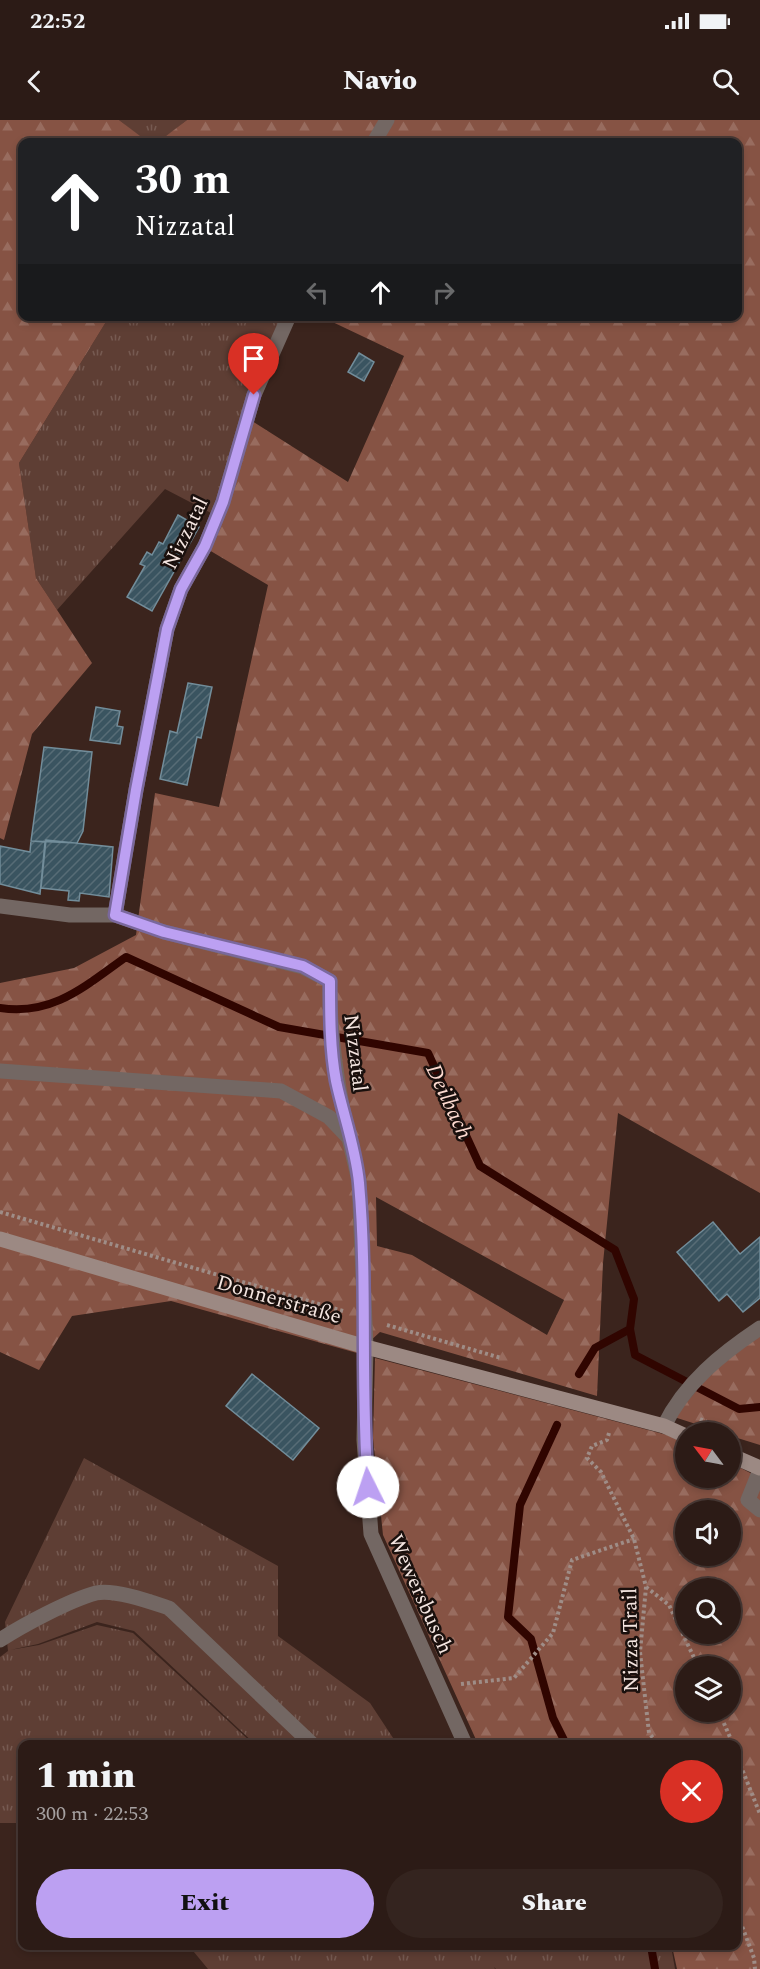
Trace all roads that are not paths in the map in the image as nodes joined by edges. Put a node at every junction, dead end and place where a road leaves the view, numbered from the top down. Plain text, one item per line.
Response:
1 (387, 120) edge
2 (376, 138) edge
3 (287, 321) edge
4 (0, 906) edge
5 (115, 915) junction
6 (0, 1071) edge
7 (349, 1138) junction
8 (0, 1239) edge
9 (760, 1328) edge
10 (366, 1347) junction
11 (664, 1426) junction
12 (675, 1431) edge
13 (741, 1460) edge
14 (760, 1469) edge
15 (760, 1510) edge
16 (0, 1640) edge
17 (308, 1740) edge
18 (463, 1740) edge

1 - 2 street
3 - 5 street, Nizzatal
4 - 5 street, Nizzatal
5 - 7 street, Nizzatal
6 - 7 street, Nizzatal
7 - 10 street, Nizzatal
8 - 10 main road, Donnerstraße
9 - 11 street
10 - 11 main road, Donnerstraße
10 - 18 street, Wewersbusch
11 - 12 main road, Donnerstraße
13 - 14 main road
14 - 15 street
16 - 17 street

